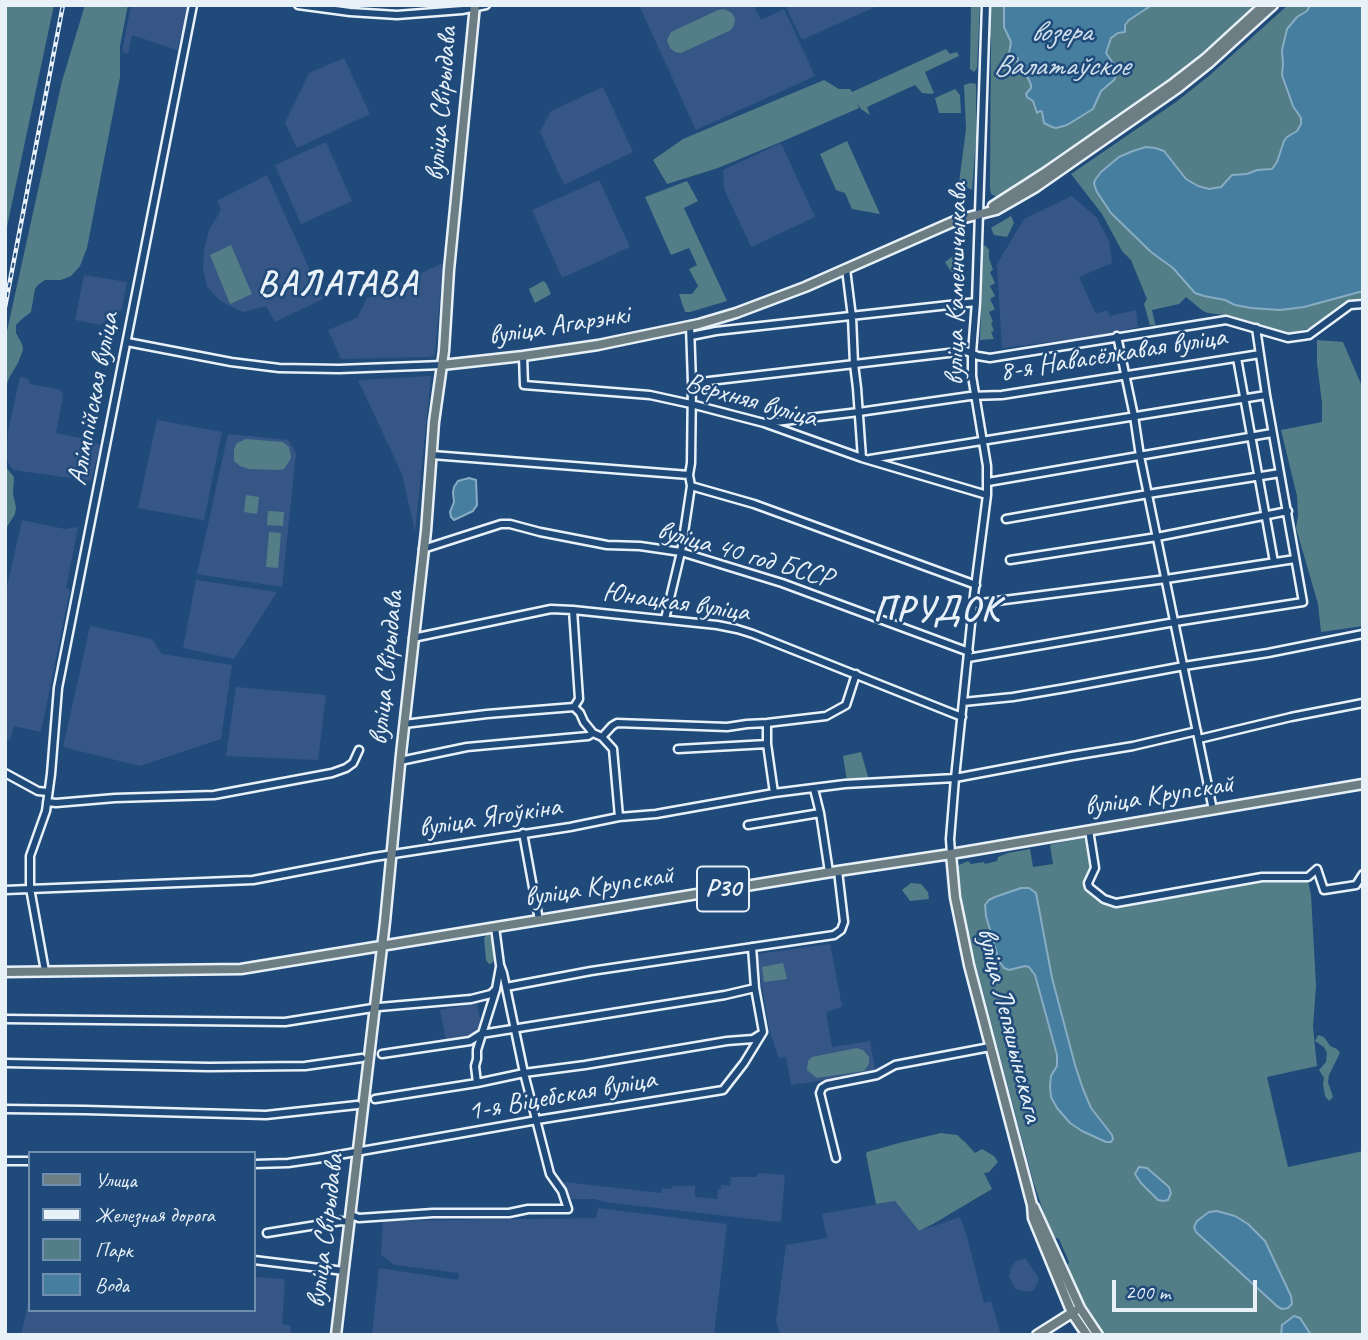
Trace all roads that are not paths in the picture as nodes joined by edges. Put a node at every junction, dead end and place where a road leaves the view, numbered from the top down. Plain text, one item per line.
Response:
1 (193, 5) edge
2 (298, 5) edge
3 (486, 5) edge
4 (986, 5) edge
5 (1264, 5) edge
6 (1273, 5) edge
7 (475, 6) edge
8 (978, 215) junction
9 (846, 269) junction
10 (975, 302) junction
11 (1363, 303) edge
12 (852, 317) junction
13 (1256, 328) junction
14 (690, 331) junction
15 (1118, 336) junction
16 (127, 342) junction
17 (972, 353) junction
18 (1260, 354) junction
19 (523, 356) junction
20 (1237, 358) junction
21 (854, 364) junction
22 (442, 365) junction
23 (1126, 376) junction
24 (692, 383) junction
25 (1266, 395) junction
26 (975, 396) junction
27 (1245, 398) junction
28 (691, 404) junction
29 (859, 412) junction
30 (1134, 416) junction
31 (764, 423) junction
32 (1272, 433) junction
33 (1252, 436) junction
34 (982, 440) junction
35 (432, 454) junction
36 (1140, 456) junction
37 (865, 459) junction
38 (1280, 473) junction
39 (689, 475) junction
40 (1259, 476) junction
41 (988, 482) junction
42 (691, 486) junction
43 (1148, 494) junction
44 (987, 495) junction
45 (1288, 512) junction
46 (1266, 516) junction
47 (1006, 519) dead end
48 (1157, 537) junction
49 (423, 549) junction
50 (681, 552) junction
51 (1010, 559) dead end
52 (1295, 559) junction
53 (1274, 562) junction
54 (1166, 579) junction
55 (976, 585) junction
56 (974, 604) junction
57 (573, 610) junction
58 (665, 619) junction
59 (1174, 622) junction
60 (1363, 634) edge
61 (413, 638) junction
62 (968, 655) junction
63 (1184, 666) junction
64 (856, 674) junction
65 (963, 702) junction
66 (1363, 704) edge
67 (574, 707) junction
68 (962, 717) junction
69 (767, 723) junction
70 (404, 724) junction
71 (1197, 731) junction
72 (593, 733) junction
73 (602, 737) junction
74 (1199, 739) junction
75 (767, 744) junction
76 (678, 749) dead end
77 (359, 750) dead end
78 (400, 761) junction
79 (5, 773) edge
80 (955, 778) junction
81 (1363, 784) edge
82 (814, 789) junction
83 (48, 792) junction
84 (774, 793) junction
85 (47, 802) junction
86 (1213, 810) junction
87 (820, 813) junction
88 (620, 817) junction
89 (748, 825) dead end
90 (1089, 830) junction
91 (523, 833) junction
92 (951, 854) junction
93 (391, 855) junction
94 (833, 871) junction
95 (1363, 874) edge
96 (30, 888) junction
97 (5, 890) edge
98 (539, 920) junction
99 (495, 927) junction
100 (381, 946) junction
101 (752, 947) junction
102 (500, 965) junction
103 (45, 971) junction
104 (5, 972) edge
105 (506, 987) junction
106 (755, 988) junction
107 (496, 989) junction
108 (375, 1008) junction
109 (5, 1019) edge
110 (515, 1029) junction
111 (763, 1032) junction
112 (481, 1034) junction
113 (990, 1046) junction
114 (382, 1054) dead end
115 (362, 1058) dead end
116 (5, 1063) edge
117 (524, 1073) junction
118 (477, 1083) junction
119 (375, 1099) dead end
120 (357, 1105) dead end
121 (5, 1109) edge
122 (537, 1120) junction
123 (358, 1152) junction
124 (836, 1158) dead end
125 (5, 1161) edge
126 (28, 1161) edge
127 (256, 1164) edge
128 (1032, 1205) junction
129 (350, 1219) junction
130 (267, 1233) dead end
131 (256, 1260) edge
132 (344, 1271) junction
133 (1080, 1308) junction
134 (1072, 1313) junction
135 (336, 1335) edge
136 (1037, 1335) edge
137 (1087, 1335) edge
138 (1098, 1335) edge

1 - 16 street, Алімпійская вуліца
2 - 7 street
3 - 7 street
4 - 8 street, вуліца Каменшчыкава
5 - 8 main road
6 - 8 main road
7 - 22 main road, вуліца Свірыдава
8 - 9 main road, вуліца Агарэнкі
8 - 10 street, вуліца Каменшчыкава
9 - 12 street
9 - 14 main road, вуліца Агарэнкі
10 - 12 street
10 - 17 street, вуліца Каменшчыкава
11 - 13 street
12 - 14 street
12 - 21 street
13 - 15 street
13 - 18 street
14 - 19 main road, вуліца Агарэнкі
14 - 24 street
15 - 17 street
15 - 23 street
16 - 22 street, вуліца Агарэнкі
16 - 83 street, Алімпійская вуліца
17 - 21 street
17 - 26 street, вуліца Каменшчыкава
18 - 20 street, 8-я Навасёлкавая вуліца
18 - 25 street
19 - 22 main road, вуліца Агарэнкі
19 - 28 street, Верхняя вуліца
20 - 23 street, 8-я Навасёлкавая вуліца
20 - 27 street
21 - 24 street
21 - 29 street
22 - 35 main road, вуліца Свірыдава
23 - 26 street, 8-я Навасёлкавая вуліца
23 - 30 street
24 - 28 street
25 - 27 street
25 - 32 street
26 - 29 street, 8-я Навасёлкавая вуліца
26 - 34 street, вуліца Каменшчыкава
27 - 30 street
27 - 33 street
28 - 31 street, Верхняя вуліца
28 - 39 street
29 - 31 street, 8-я Навасёлкавая вуліца
29 - 37 street
30 - 34 street
30 - 36 street
31 - 37 street, Верхняя вуліца
32 - 33 street
32 - 38 street
33 - 36 street
33 - 40 street
34 - 37 street
34 - 41 street, вуліца Каменшчыкава
35 - 39 street
35 - 49 main road, вуліца Свірыдава
36 - 41 street
36 - 43 street
37 - 44 street, Верхняя вуліца
38 - 40 street
38 - 45 street
39 - 42 street
40 - 43 street
40 - 46 street
41 - 44 street, вуліца Каменшчыкава
42 - 50 street
42 - 55 street
43 - 47 street
43 - 48 street
44 - 55 street, вуліца Каменшчыкава
45 - 46 street
45 - 52 street
46 - 48 street
46 - 53 street
48 - 51 street
48 - 54 street
49 - 50 street, вуліца 40 год БССР
49 - 61 main road, вуліца Свірыдава
50 - 58 street
50 - 62 street, вуліца 40 год БССР
52 - 53 street
52 - 59 street
53 - 54 street
54 - 56 street
54 - 59 street
55 - 56 street, вуліца Каменшчыкава
56 - 62 street, вуліца Каменшчыкава
57 - 58 street, Юнацкая вуліца
57 - 61 street, Юнацкая вуліца
57 - 67 street
58 - 64 street, Юнацкая вуліца
59 - 62 street
59 - 63 street
60 - 63 street
61 - 70 main road, вуліца Свірыдава
62 - 65 street, вуліца Каменшчыкава
63 - 65 street
63 - 71 street
64 - 68 street, Юнацкая вуліца
64 - 69 street
65 - 68 street, вуліца Каменшчыкава
66 - 74 street
67 - 70 street
67 - 72 street
68 - 80 street, вуліца Каменшчыкава
69 - 73 street
69 - 75 street
70 - 78 main road, вуліца Свірыдава
71 - 74 street
71 - 80 street, вуліца Ягоўкіна
72 - 73 street
72 - 78 street
73 - 88 street
74 - 86 street
75 - 76 street
75 - 84 street
77 - 85 street
78 - 93 main road, вуліца Свірыдава
79 - 83 street
80 - 82 street, вуліца Ягоўкіна
80 - 92 street, вуліца Каменшчыкава
81 - 86 main road, вуліца Крупскай / Р30
82 - 84 street, вуліца Ягоўкіна
82 - 87 street
83 - 85 street, Алімпійская вуліца
84 - 88 street, вуліца Ягоўкіна
85 - 96 street
86 - 90 main road, вуліца Крупскай / Р30
87 - 89 street
87 - 94 street
88 - 91 street, вуліца Ягоўкіна
90 - 92 main road, вуліца Крупскай / Р30
90 - 95 street
91 - 93 street, вуліца Ягоўкіна
91 - 98 street
92 - 94 main road, вуліца Крупскай / Р30
92 - 113 main road, вуліца Лепяшынскага
93 - 96 street, вуліца Ягоўкіна
93 - 100 main road, вуліца Свірыдава
94 - 98 main road, вуліца Крупскай / Р30
94 - 101 street
96 - 97 street, вуліца Ягоўкіна
96 - 103 street
98 - 99 main road, вуліца Крупскай / Р30
99 - 100 main road, вуліца Крупскай / Р30
99 - 102 street
100 - 103 main road, вуліца Крупскай / Р30
100 - 108 main road, вуліца Свірыдава
101 - 105 street
101 - 106 street
102 - 105 street
102 - 107 street
103 - 104 main road, вуліца Крупскай / Р30
105 - 110 street
106 - 110 street
106 - 111 street
107 - 108 street
107 - 112 street
108 - 109 street
108 - 123 main road, вуліца Свірыдава
110 - 112 street
110 - 117 street
111 - 117 street
111 - 122 street, 1-я Віцебская вуліца
112 - 114 street
112 - 118 street
113 - 124 street
113 - 128 main road, вуліца Лепяшынскага
115 - 116 street
117 - 118 street
117 - 122 street
118 - 119 street
120 - 121 street
122 - 123 street, 1-я Віцебская вуліца
122 - 129 street
123 - 127 street, 1-я Віцебская вуліца
123 - 129 main road, вуліца Свірыдава
125 - 126 street
128 - 133 main road, вуліца Лепяшынскага
128 - 134 main road, вуліца Лепяшынскага
129 - 130 street
129 - 132 main road, вуліца Свірыдава
131 - 132 street
132 - 135 main road, вуліца Свірыдава
133 - 134 main road
133 - 138 main road, вуліца Лепяшынскага
134 - 136 main road
134 - 137 main road, вуліца Лепяшынскага

